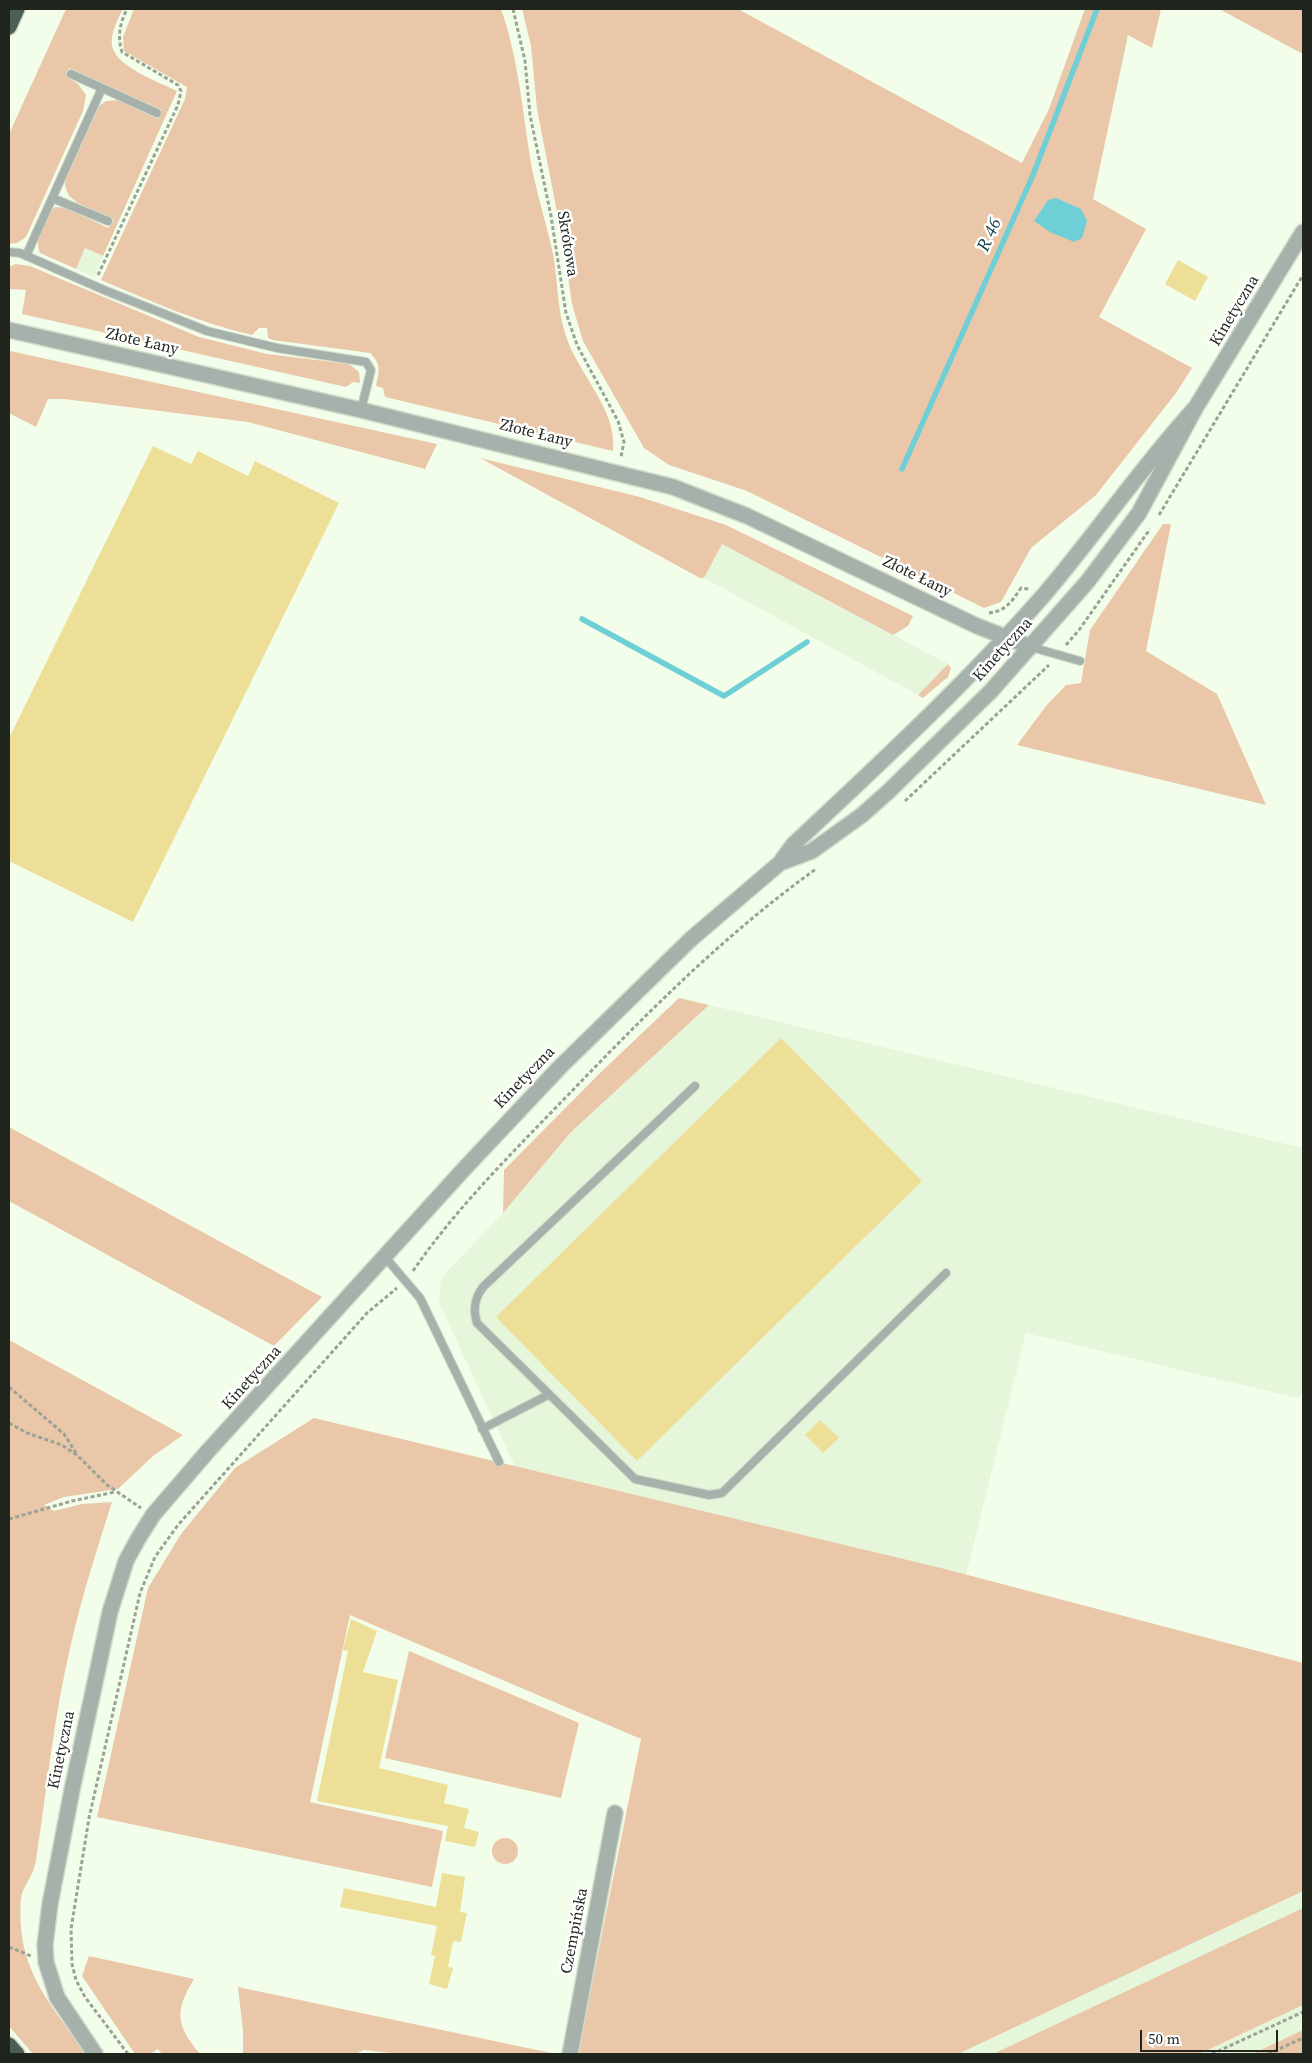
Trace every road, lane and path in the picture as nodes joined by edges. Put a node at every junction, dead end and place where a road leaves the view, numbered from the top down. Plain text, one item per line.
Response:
1 (17, 9) edge
2 (127, 9) edge
3 (512, 9) edge
4 (9, 27) edge
5 (71, 74) dead end
6 (102, 88) junction
7 (157, 113) dead end
8 (52, 198) junction
9 (108, 221) dead end
10 (1303, 232) edge
11 (9, 252) edge
12 (26, 256) junction
13 (1303, 275) edge
14 (93, 286) junction
15 (9, 330) edge
16 (1196, 407) junction
17 (361, 410) junction
18 (618, 472) junction
19 (1156, 520) dead end
20 (1151, 527) dead end
21 (1034, 591) dead end
22 (986, 613) dead end
23 (1004, 637) junction
24 (1030, 647) junction
25 (1057, 655) junction
26 (1080, 662) dead end
27 (900, 806) dead end
28 (780, 863) junction
29 (823, 864) dead end
30 (694, 1086) dead end
31 (385, 1257) junction
32 (946, 1273) dead end
33 (405, 1278) junction
34 (9, 1387) edge
35 (548, 1395) junction
36 (9, 1423) edge
37 (482, 1429) junction
38 (78, 1456) junction
39 (499, 1462) dead end
40 (116, 1492) junction
41 (154, 1515) junction
42 (9, 1519) edge
43 (615, 1813) dead end
44 (1303, 2012) edge
45 (1303, 2038) edge
46 (9, 2044) edge
47 (17, 2054) edge
48 (95, 2054) edge
49 (128, 2054) edge
50 (570, 2054) edge
51 (1212, 2054) edge
52 (1268, 2054) edge

1 - 4 highway
2 - 14 path
3 - 18 path, Skrótowa
5 - 6 lane
6 - 7 lane
6 - 8 lane
8 - 9 lane
8 - 12 lane
10 - 16 street, Kinetyczna
11 - 12 lane
12 - 14 lane
13 - 19 path
14 - 17 lane
15 - 17 street, Złote Łany
16 - 23 street, Kinetyczna
16 - 24 street, Kinetyczna
17 - 18 street, Złote Łany
18 - 23 street, Złote Łany
20 - 25 path
21 - 22 path
23 - 24 street, Złote Łany
23 - 28 street, Kinetyczna
24 - 25 lane
24 - 28 street, Kinetyczna
25 - 26 lane
25 - 27 path
28 - 31 street, Kinetyczna
29 - 33 path
30 - 35 lane
31 - 33 lane
31 - 41 street, Kinetyczna
32 - 35 lane
33 - 37 lane
33 - 49 path
34 - 38 path
35 - 37 lane
36 - 38 path
37 - 39 lane
38 - 40 path
40 - 41 path
40 - 42 path
41 - 48 street, Kinetyczna
43 - 50 street, Czempińska
44 - 51 path
45 - 52 path
46 - 47 highway

